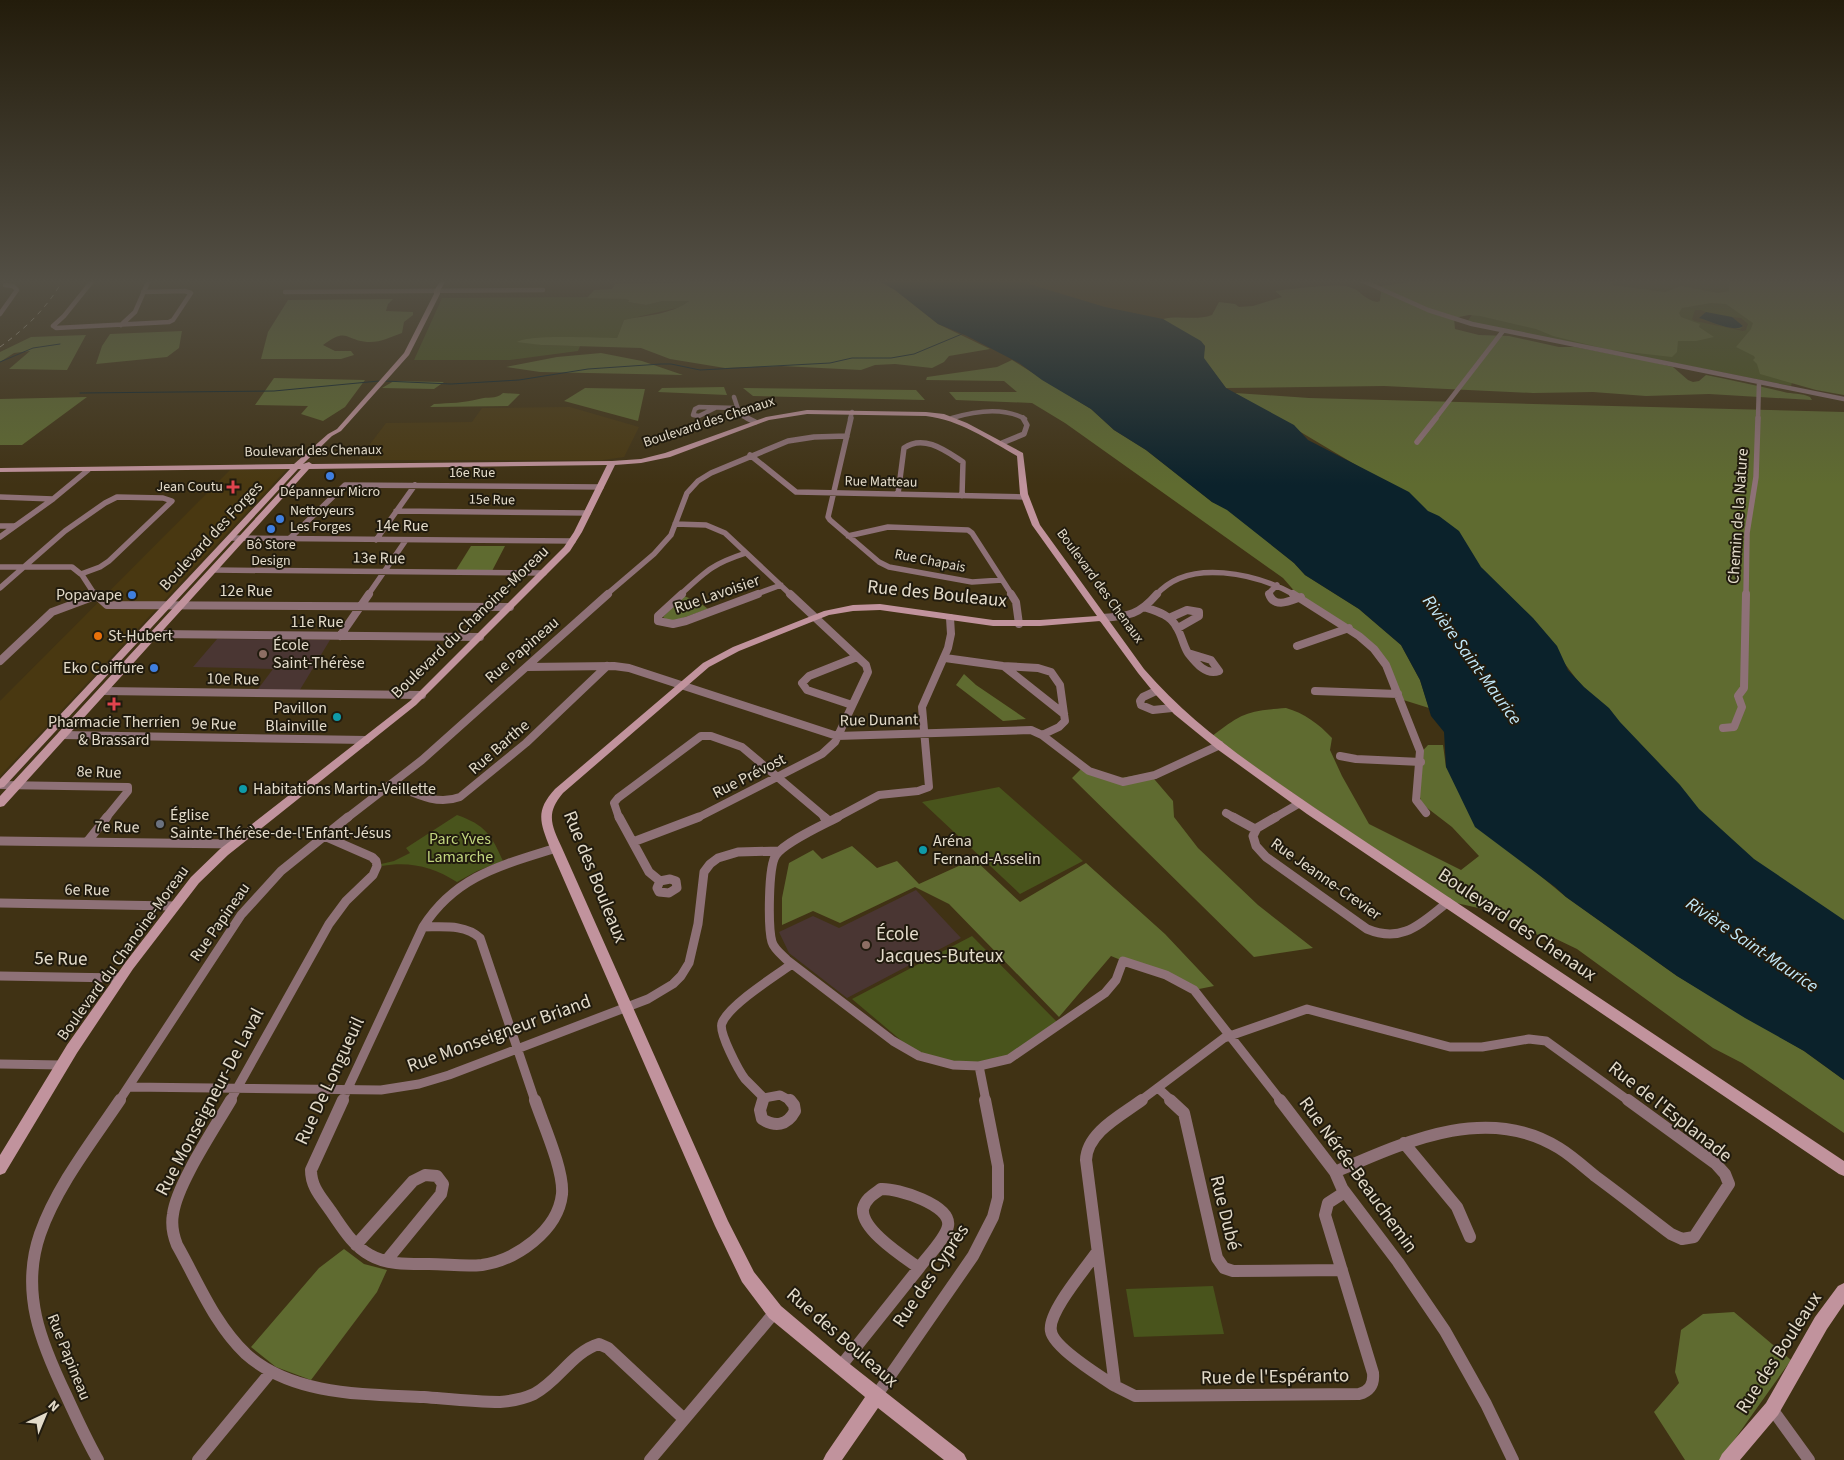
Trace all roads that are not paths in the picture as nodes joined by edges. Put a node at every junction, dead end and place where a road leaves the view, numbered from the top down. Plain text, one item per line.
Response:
1 (410, 348) edge
2 (1490, 348) edge
3 (1589, 348) edge
4 (1758, 382) junction
5 (734, 397) dead end
6 (1844, 399) edge
7 (715, 408) dead end
8 (737, 408) junction
9 (852, 412) junction
10 (952, 418) junction
11 (755, 422) junction
12 (339, 430) junction
13 (846, 436) junction
14 (1417, 442) dead end
15 (1002, 443) junction
16 (750, 455) junction
17 (612, 464) junction
18 (297, 466) junction
19 (307, 467) junction
20 (0, 470) edge
21 (88, 470) junction
22 (415, 485) junction
23 (601, 487) junction
24 (834, 493) junction
25 (898, 494) junction
26 (962, 496) junction
27 (0, 497) edge
28 (1024, 497) junction
29 (53, 499) junction
30 (396, 511) junction
31 (588, 513) junction
32 (675, 524) junction
33 (0, 526) edge
34 (14, 526) junction
35 (848, 536) junction
36 (0, 537) edge
37 (230, 538) junction
38 (243, 538) junction
39 (289, 539) junction
40 (376, 540) junction
41 (406, 540) junction
42 (573, 541) junction
43 (746, 553) junction
44 (25, 566) junction
45 (0, 567) edge
46 (214, 570) junction
47 (384, 571) junction
48 (544, 573) junction
49 (81, 574) junction
50 (1002, 580) junction
51 (1277, 585) junction
52 (781, 586) junction
53 (0, 588) edge
54 (95, 596) junction
55 (1301, 598) junction
56 (183, 604) junction
57 (167, 605) junction
58 (361, 605) junction
59 (510, 607) junction
60 (1144, 607) junction
61 (815, 618) junction
62 (950, 618) junction
63 (1102, 618) junction
64 (1169, 618) junction
65 (1019, 624) junction
66 (1178, 628) junction
67 (1349, 628) junction
68 (155, 634) junction
69 (340, 636) junction
70 (480, 637) junction
71 (1297, 646) dead end
72 (1188, 653) dead end
73 (857, 657) junction
74 (945, 658) junction
75 (0, 661) edge
76 (607, 666) junction
77 (110, 667) junction
78 (125, 667) junction
79 (527, 667) junction
80 (1005, 667) junction
81 (682, 686) junction
82 (103, 691) junction
83 (1156, 691) junction
84 (1316, 691) dead end
85 (1398, 694) junction
86 (422, 695) junction
87 (852, 705) junction
88 (1172, 708) junction
89 (1064, 714) junction
90 (1722, 728) dead end
91 (924, 733) junction
92 (1042, 735) junction
93 (62, 736) junction
94 (837, 736) junction
95 (366, 740) junction
96 (1220, 745) junction
97 (1340, 756) dead end
98 (1420, 762) junction
99 (778, 778) junction
100 (392, 784) junction
101 (0, 785) edge
102 (17, 785) junction
103 (1300, 803) junction
104 (0, 804) edge
105 (1226, 813) dead end
106 (1426, 813) dead end
107 (829, 821) junction
108 (1255, 830) junction
109 (324, 836) junction
110 (0, 841) edge
111 (87, 842) junction
112 (633, 842) junction
113 (234, 844) junction
114 (556, 848) junction
115 (779, 851) junction
116 (660, 881) dead end
117 (1448, 902) junction
118 (0, 903) edge
119 (174, 906) junction
120 (422, 927) junction
121 (792, 964) junction
122 (0, 976) edge
123 (121, 978) junction
124 (627, 1007) junction
125 (1230, 1035) junction
126 (517, 1048) junction
127 (0, 1064) edge
128 (62, 1065) junction
129 (979, 1066) junction
130 (129, 1087) junction
131 (238, 1088) junction
132 (1158, 1088) junction
133 (346, 1090) junction
134 (764, 1098) dead end
135 (1404, 1144) junction
136 (1, 1164) edge
137 (1844, 1169) edge
138 (1335, 1172) junction
139 (1345, 1192) junction
140 (1470, 1237) dead end
141 (356, 1245) junction
142 (1098, 1252) junction
143 (387, 1260) junction
144 (919, 1268) junction
145 (1342, 1270) junction
146 (1844, 1291) edge
147 (775, 1312) junction
148 (840, 1367) junction
149 (270, 1373) junction
150 (1115, 1386) junction
151 (876, 1396) junction
152 (1772, 1409) junction
153 (684, 1419) junction
154 (98, 1460) edge
155 (198, 1460) edge
156 (650, 1460) edge
157 (832, 1460) edge
158 (958, 1460) edge
159 (1513, 1460) edge
160 (1728, 1460) edge
161 (1809, 1460) edge

1 - 12 street, Boulevard des Forges
2 - 14 street
3 - 4 street
4 - 6 street
4 - 90 street, Chemin de la Nature
5 - 8 street
7 - 8 street
8 - 11 street
9 - 10 street, Boulevard des Chenaux
9 - 11 street, Boulevard des Chenaux
9 - 13 street, Rue Chapais
10 - 15 street, Boulevard des Chenaux
10 - 15 street
11 - 17 street, Boulevard des Chenaux
12 - 18 street, Boulevard des Forges
12 - 19 street, Boulevard des Forges
13 - 16 street, Rue Papineau
13 - 24 street, Rue Chapais
15 - 28 street, Boulevard des Chenaux
16 - 24 street, Rue Matteau
16 - 32 street, Rue Papineau
17 - 19 street, Boulevard des Chenaux
17 - 23 street, Boulevard du Chanoine-Moreau
18 - 19 street, Boulevard des Chenaux
18 - 21 street, Boulevard des Chenaux
18 - 37 street, Boulevard des Forges
19 - 38 street, Boulevard des Forges
20 - 21 street, Boulevard des Chenaux
21 - 29 street
22 - 23 street, 16e Rue
22 - 30 street
22 - 39 street, 16e Rue
23 - 31 street, Boulevard du Chanoine-Moreau
24 - 25 street, Rue Matteau
24 - 35 street, Rue Chapais
25 - 26 street, Rue Matteau
25 - 26 street
26 - 28 street, Rue Matteau
27 - 29 street
28 - 63 street, Boulevard des Chenaux
29 - 34 street
30 - 31 street, 15e Rue
30 - 40 street
31 - 42 street, Boulevard du Chanoine-Moreau
32 - 43 street, Rue Prévost
32 - 79 street, Rue Papineau
33 - 34 street
34 - 36 street
35 - 50 street, Rue Chapais
35 - 50 street
37 - 38 street, 14e Rue
37 - 57 street, Boulevard des Forges
38 - 39 street, 14e Rue
38 - 46 street, Boulevard des Forges
39 - 40 street, 14e Rue
40 - 41 street, 14e Rue
41 - 42 street, 14e Rue
41 - 47 street
42 - 48 street, Boulevard du Chanoine-Moreau
43 - 52 street, Rue Prévost
43 - 52 street, Rue Lavoisier
44 - 45 street
44 - 49 street
44 - 49 street
44 - 53 street
46 - 47 street, 13e Rue
46 - 56 street, Boulevard des Forges
47 - 48 street, 13e Rue
47 - 58 street
48 - 59 street, Boulevard du Chanoine-Moreau
49 - 54 street
50 - 65 street
51 - 55 street
51 - 55 street
51 - 60 street
52 - 61 street, Rue Prévost
54 - 57 street, 12e Rue
54 - 75 street
55 - 67 street
56 - 57 street, 12e Rue
56 - 58 street, 12e Rue
56 - 68 street, Boulevard des Forges
57 - 77 street, Boulevard des Forges
58 - 59 street, 12e Rue
58 - 69 street
59 - 70 street, Boulevard du Chanoine-Moreau
60 - 63 street
60 - 64 street
61 - 62 street, Rue des Bouleaux
61 - 73 street, Rue Prévost
61 - 81 street, Rue des Bouleaux
62 - 65 street, Rue des Bouleaux
62 - 74 street
63 - 65 street, Rue des Bouleaux
63 - 83 street, Boulevard des Chenaux
64 - 66 street
64 - 66 street
66 - 72 street
67 - 71 street
67 - 85 street
68 - 69 street, 11e Rue
68 - 78 street, Boulevard des Forges
69 - 70 street, 11e Rue
70 - 86 street, Boulevard du Chanoine-Moreau
73 - 87 street, Rue Prévost
73 - 87 street
74 - 80 street
74 - 91 street
76 - 79 street, Rue Dunant
76 - 81 street, Rue Dunant
76 - 100 street, Rue Barthe
77 - 78 street
77 - 101 street, Boulevard des Forges
78 - 82 street, Boulevard des Forges
79 - 100 street, Rue Papineau
80 - 89 street
80 - 89 street
81 - 94 street, Rue Dunant
81 - 114 street, Rue des Bouleaux
82 - 86 street, 10e Rue
82 - 93 street, Boulevard des Forges
83 - 88 street, Boulevard des Chenaux
83 - 88 street
84 - 85 street
85 - 98 street
86 - 95 street, Boulevard du Chanoine-Moreau
87 - 94 street, Rue Prévost
88 - 96 street, Boulevard des Chenaux
89 - 92 street
91 - 92 street, Rue Dunant
91 - 94 street, Rue Dunant
91 - 107 street
92 - 96 street, Rue Dunant
93 - 95 street, 9e Rue
93 - 102 street, Boulevard des Forges
94 - 99 street, Rue Prévost
95 - 113 street, Boulevard du Chanoine-Moreau
96 - 103 street, Boulevard des Chenaux
97 - 98 street
98 - 106 street
99 - 107 street
99 - 112 street, Rue Prévost
99 - 112 street
100 - 109 street, Rue Papineau
101 - 102 street, 8e Rue
102 - 104 street, Boulevard des Forges
102 - 111 street, 8e Rue
103 - 108 street, Rue Jeanne-Crevier
103 - 117 street, Boulevard des Chenaux
105 - 108 street, Rue Jeanne-Crevier
107 - 115 street
108 - 117 street, Rue Jeanne-Crevier
109 - 130 street, Rue Papineau
109 - 131 street, Rue Monseigneur-De Laval
110 - 111 street, 7e Rue
111 - 113 street, 7e Rue
112 - 116 street
113 - 119 street, Boulevard du Chanoine-Moreau
114 - 120 street, Rue De Longueuil
114 - 124 street, Rue des Bouleaux
115 - 121 street
115 - 124 street, Rue Monseigneur Briand
117 - 137 street, Boulevard des Chenaux
118 - 119 street, 6e Rue
119 - 123 street, Boulevard du Chanoine-Moreau
120 - 126 street, Rue De Longueuil
120 - 133 street, Rue De Longueuil
121 - 129 street
121 - 134 street
122 - 123 street, 5e Rue
123 - 128 street, Boulevard du Chanoine-Moreau
124 - 126 street, Rue Monseigneur Briand
124 - 147 street, Rue des Bouleaux
125 - 129 street, Rue Nérée-Beauchemin
125 - 132 street
125 - 135 street, Rue de l'Esplanade
125 - 138 street, Rue Nérée-Beauchemin
126 - 133 street, Rue Monseigneur Briand
126 - 143 street, Rue De Longueuil
127 - 128 street
128 - 136 street, Boulevard du Chanoine-Moreau
129 - 151 street, Rue des Cyprès
130 - 131 street, Rue Monseigneur Briand
130 - 154 street, Rue Papineau
131 - 133 street, Rue Monseigneur Briand
131 - 149 street, Rue Monseigneur-De Laval
132 - 142 street
132 - 145 street, Rue Dubé
133 - 141 street, Rue De Longueuil
135 - 138 street, Rue de l'Esplanade
135 - 140 street
138 - 139 street, Rue Nérée-Beauchemin
139 - 145 street, Rue de l'Espéranto
139 - 159 street, Rue Nérée-Beauchemin
141 - 143 street, Rue De Longueuil
141 - 143 street
142 - 150 street
142 - 150 street, Rue de l'Espéranto
144 - 144 street
144 - 148 street
145 - 150 street, Rue de l'Espéranto
146 - 152 street, Rue des Bouleaux
147 - 148 street, Rue des Bouleaux
147 - 153 street
148 - 151 street, Rue des Bouleaux
149 - 153 street, Rue Monseigneur-De Laval
149 - 155 street
151 - 157 street, Rue des Cyprès
151 - 158 street, Rue des Bouleaux
152 - 160 street, Rue des Bouleaux
152 - 161 street
153 - 156 street

